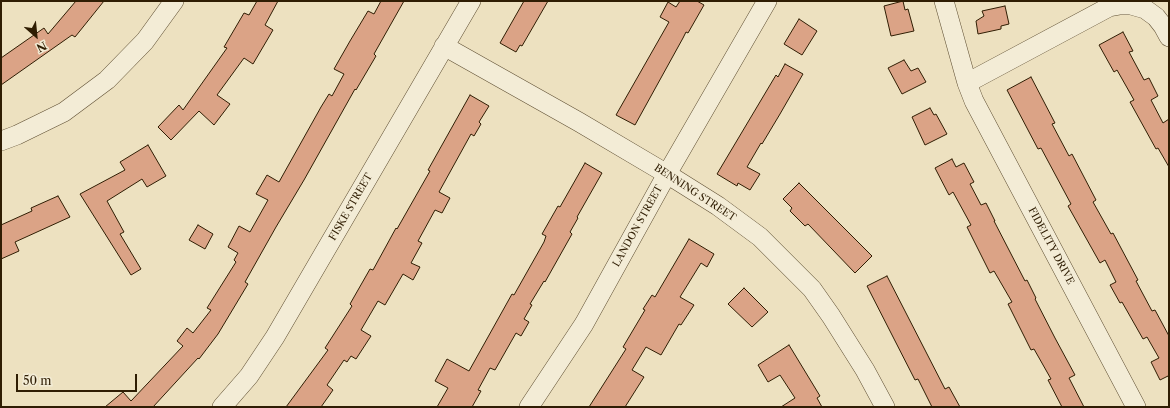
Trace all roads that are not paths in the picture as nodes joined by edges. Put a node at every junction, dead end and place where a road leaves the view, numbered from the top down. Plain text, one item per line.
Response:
1 (174, 1) edge
2 (471, 1) edge
3 (766, 1) edge
4 (944, 1) edge
5 (1169, 37) edge
6 (444, 46) junction
7 (967, 84) junction
8 (1, 141) edge
9 (667, 174) junction
10 (222, 407) edge
11 (529, 407) edge
12 (885, 407) edge
13 (1136, 407) edge

1 - 8 street
2 - 6 street, FISKE STREET
3 - 9 street, LANDON STREET
4 - 7 street, FIDELITY DRIVE
5 - 7 street
6 - 9 street, BENNING STREET
6 - 10 street, FISKE STREET
7 - 13 street, FIDELITY DRIVE
9 - 11 street, LANDON STREET
9 - 12 street, BENNING STREET

